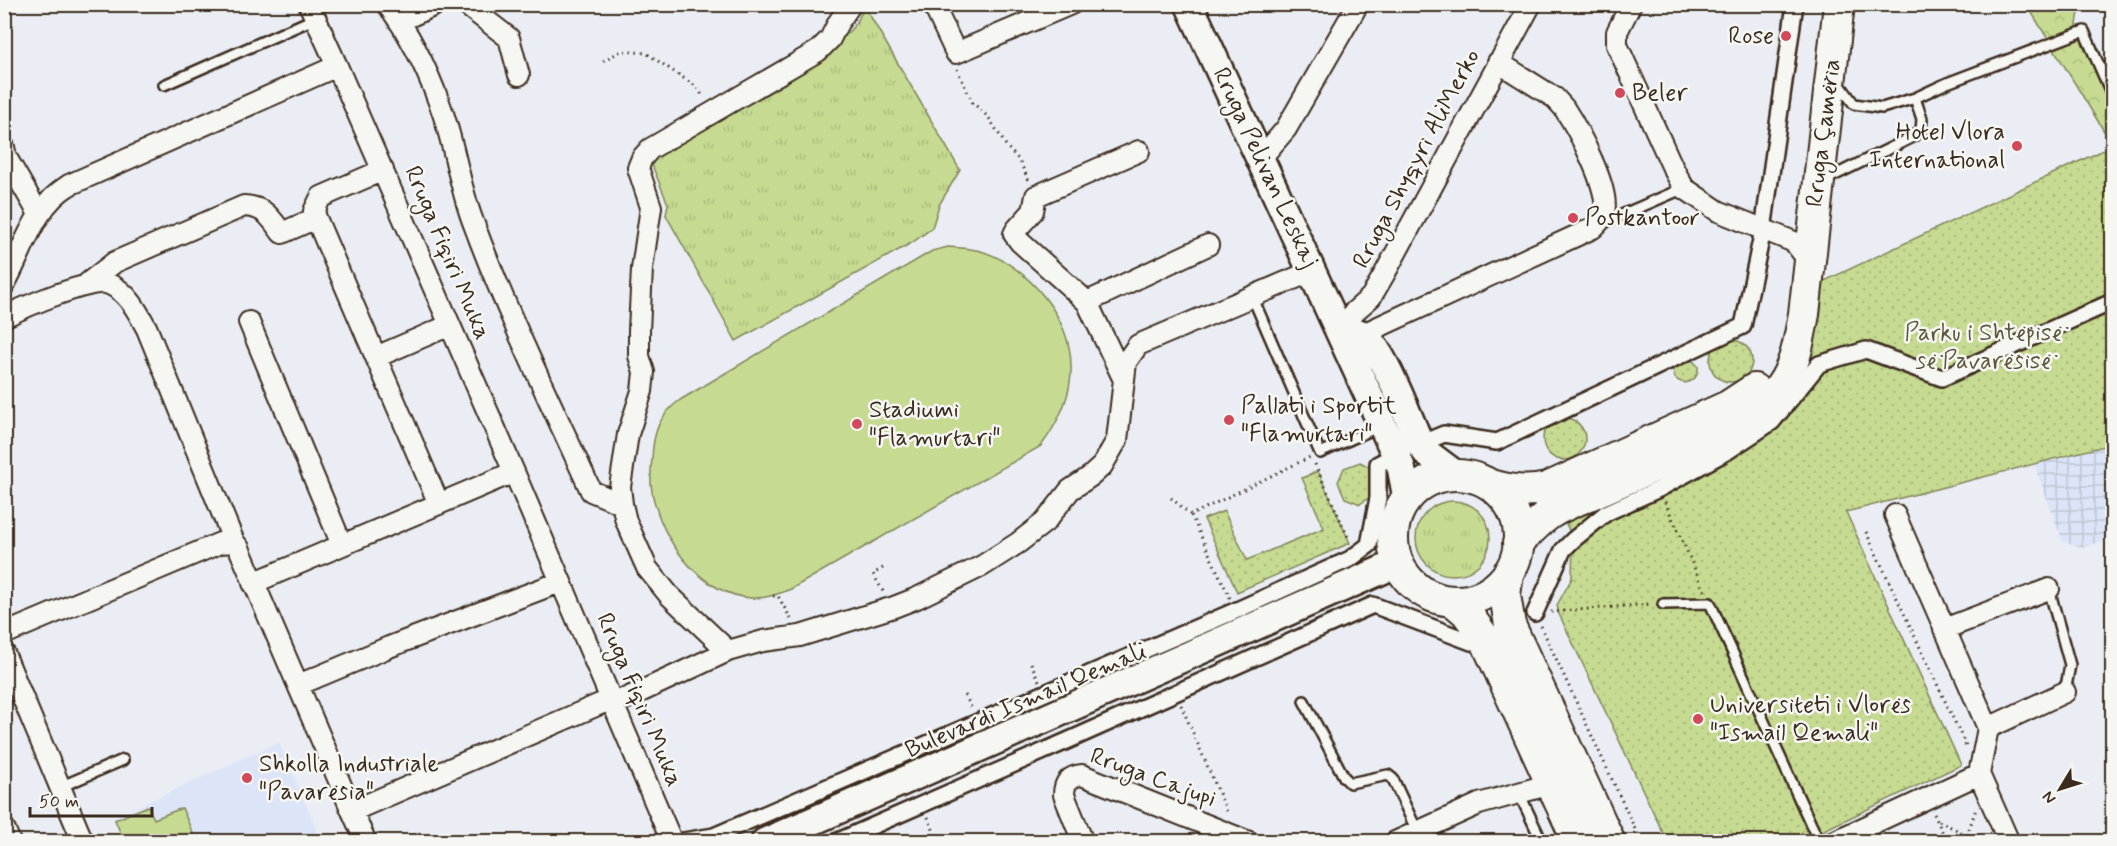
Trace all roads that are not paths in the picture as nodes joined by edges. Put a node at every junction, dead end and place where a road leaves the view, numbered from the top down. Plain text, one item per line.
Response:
1 (387, 4) edge
2 (437, 4) edge
3 (465, 4) edge
4 (851, 4) edge
5 (933, 4) edge
6 (1071, 4) edge
7 (1189, 4) edge
8 (1358, 4) edge
9 (1531, 4) edge
10 (1631, 4) edge
11 (1795, 4) edge
12 (1824, 4) edge
13 (1839, 4) edge
14 (312, 11) edge
15 (400, 21) junction
16 (1498, 62) junction
17 (337, 66) junction
18 (1831, 73) junction
19 (519, 75) dead end
20 (164, 85) dead end
21 (2112, 95) edge
22 (1915, 98) junction
23 (4, 147) edge
24 (1139, 151) dead end
25 (1261, 158) junction
26 (382, 170) junction
27 (1818, 184) junction
28 (1684, 188) junction
29 (39, 214) junction
30 (316, 218) junction
31 (1593, 228) junction
32 (1762, 230) junction
33 (1208, 245) dead end
34 (1802, 251) junction
35 (1312, 271) junction
36 (88, 283) junction
37 (4, 285) edge
38 (1252, 296) junction
39 (1087, 302) junction
40 (2112, 302) edge
41 (4, 317) edge
42 (249, 322) dead end
43 (450, 325) junction
44 (1352, 333) junction
45 (376, 357) junction
46 (1123, 378) junction
47 (1382, 425) junction
48 (1408, 450) junction
49 (514, 472) junction
50 (1456, 475) junction
51 (1490, 485) junction
52 (1407, 498) junction
53 (439, 504) junction
54 (622, 504) junction
55 (1895, 515) dead end
56 (234, 542) junction
57 (1518, 543) junction
58 (342, 545) junction
59 (1398, 563) junction
60 (1508, 573) junction
61 (560, 582) junction
62 (253, 583) junction
63 (2049, 589) joint
64 (1453, 601) junction
65 (1663, 604) road end
66 (1535, 613) road end
67 (1944, 629) junction
68 (4, 634) edge
69 (1484, 637) junction
70 (728, 651) junction
71 (4, 653) edge
72 (298, 685) junction
73 (2065, 692) joint
74 (1304, 700) dead end
75 (613, 701) junction
76 (1988, 728) junction
77 (123, 760) dead end
78 (1979, 774) junction
79 (1551, 784) junction
80 (60, 787) junction
81 (1519, 793) junction
82 (352, 811) junction
83 (4, 828) edge
84 (1417, 831) junction
85 (1244, 839) edge
86 (10, 842) edge
87 (83, 842) edge
88 (366, 842) edge
89 (672, 842) edge
90 (677, 842) edge
91 (765, 842) edge
92 (836, 842) edge
93 (1083, 842) edge
94 (1395, 842) edge
95 (1542, 842) edge
96 (1578, 842) edge
97 (1610, 842) edge
98 (1819, 842) edge
99 (1833, 842) edge
100 (2009, 842) edge

1 - 15 street
2 - 15 street
3 - 19 street
4 - 54 street
5 - 6 street
7 - 25 main road, Rruga Pelivan Leskaj
8 - 25 street
9 - 16 street, Rruga Shyqyri AliMerko
10 - 28 street
11 - 32 street
12 - 34 main road, Rruga Çamëria
13 - 18 main road, Rruga Çamëria
14 - 17 street, Rruga Fiqiri Muka
14 - 20 lane
15 - 54 street
16 - 31 street
16 - 44 street, Rruga Shyqyri AliMerko
17 - 26 street, Rruga Fiqiri Muka
17 - 29 street
18 - 22 lane
18 - 27 main road, Rruga Çamëria
21 - 22 lane
22 - 27 lane
23 - 29 street
24 - 39 street
25 - 35 main road, Rruga Pelivan Leskaj
26 - 30 street
26 - 43 street, Rruga Fiqiri Muka
27 - 34 main road, Rruga Çamëria
28 - 31 lane
28 - 32 street
29 - 37 street
30 - 36 street
30 - 45 street
31 - 44 street
32 - 34 street
32 - 48 street
33 - 39 street
34 - 51 main road
34 - 57 main road
35 - 38 street
35 - 44 main road, Rruga Pelivan Leskaj
36 - 41 street
36 - 56 street
38 - 46 street
38 - 47 lane
39 - 46 street
40 - 66 street
42 - 58 street
43 - 45 street
43 - 49 street, Rruga Fiqiri Muka
44 - 47 main road, Rruga Pelivan Leskaj
44 - 48 main road, Rruga Pelivan Leskaj
45 - 53 street
46 - 70 street
47 - 48 main road, Rruga Pelivan Leskaj
48 - 50 main road, Rruga Pelivan Leskaj
48 - 52 main road, Rruga Pelivan Leskaj
48 - 90 street, Bulevardi Ismail Qemali
49 - 53 street
49 - 61 street, Rruga Fiqiri Muka
50 - 51 main road
50 - 52 main road
51 - 57 main road
52 - 59 main road
53 - 58 street
54 - 70 street
55 - 67 street
56 - 62 street
56 - 68 street
57 - 60 main road
58 - 62 street
59 - 64 main road
59 - 91 main road, Bulevardi Ismail Qemali
60 - 64 main road
60 - 97 main road
61 - 72 street
61 - 75 street, Rruga Fiqiri Muka
62 - 72 street
63 - 67 street
63 - 73 lane
64 - 69 main road
65 - 98 lane
67 - 76 street
69 - 79 main road
69 - 92 street
70 - 75 street
71 - 80 street
72 - 82 street
73 - 76 street
74 - 84 lane
75 - 82 street
75 - 89 street, Rruga Fiqiri Muka
76 - 78 street
77 - 80 lane
78 - 99 street
78 - 100 street
79 - 81 street
79 - 96 main road
80 - 87 street
81 - 84 street
81 - 95 lane
82 - 88 street
83 - 86 street
84 - 94 street
85 - 93 street, Rruga Cajupi

